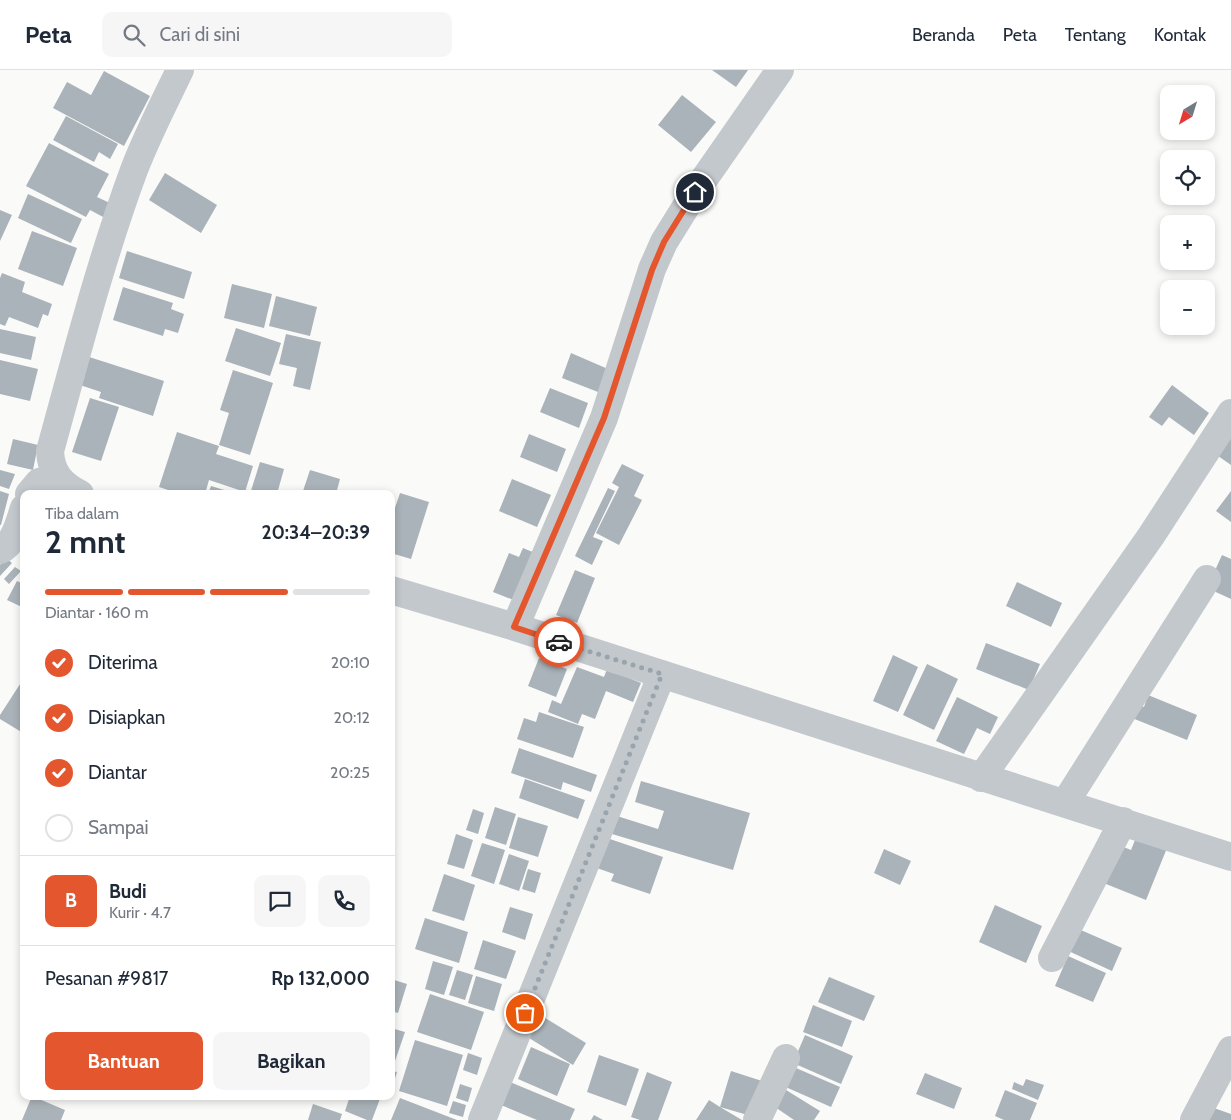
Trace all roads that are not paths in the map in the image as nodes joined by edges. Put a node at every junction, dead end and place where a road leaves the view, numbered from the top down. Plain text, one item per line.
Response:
1 (180, 70) edge
2 (780, 70) edge
3 (1231, 413) edge
4 (58, 478) junction
5 (32, 490) edge
6 (73, 490) edge
7 (20, 519) edge
8 (0, 550) edge
9 (1207, 579) dead end
10 (395, 591) edge
11 (514, 627) junction
12 (662, 674) junction
13 (981, 778) junction
14 (1065, 803) junction
15 (1122, 821) junction
16 (1231, 857) edge
17 (1052, 958) dead end
18 (1231, 1050) edge
19 (786, 1058) dead end
20 (482, 1120) edge
21 (757, 1120) edge
22 (1194, 1120) edge

1 - 4 street
2 - 11 street
3 - 13 street
4 - 5 street
4 - 6 street
7 - 8 street
9 - 14 street
10 - 11 street
11 - 12 street
12 - 13 street
12 - 20 street
13 - 14 street
14 - 15 street
15 - 16 street
15 - 17 street
18 - 22 street
19 - 21 street

